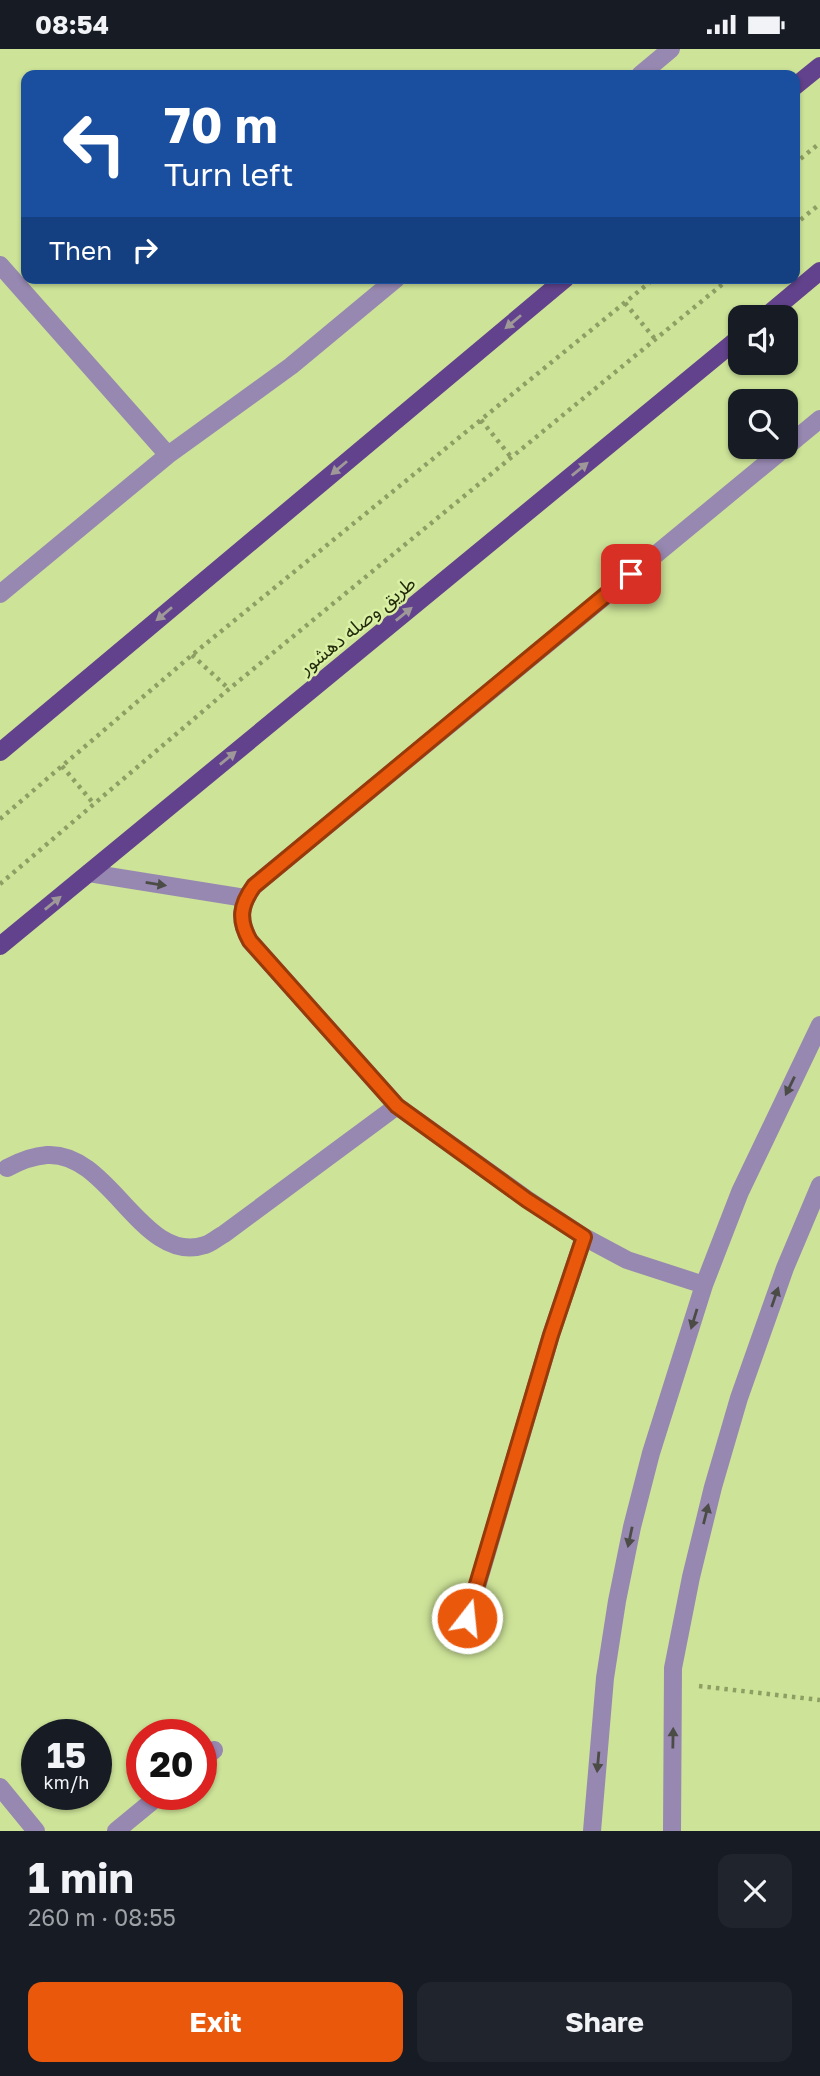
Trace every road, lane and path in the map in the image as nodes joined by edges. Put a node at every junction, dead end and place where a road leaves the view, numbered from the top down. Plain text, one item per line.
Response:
1 (671, 49) edge
2 (820, 66) edge
3 (646, 70) edge
4 (800, 82) edge
5 (820, 143) edge
6 (800, 159) edge
7 (820, 204) edge
8 (800, 220) edge
9 (0, 265) edge
10 (820, 271) edge
11 (390, 284) edge
12 (558, 284) edge
13 (648, 284) edge
14 (723, 284) edge
15 (625, 303) junction
16 (779, 305) edge
17 (655, 339) junction
18 (728, 347) edge
19 (820, 419) edge
20 (481, 420) junction
21 (168, 455) junction
22 (511, 457) junction
23 (0, 594) edge
24 (192, 655) junction
25 (229, 689) junction
26 (0, 752) edge
27 (62, 767) junction
28 (94, 804) junction
29 (0, 819) edge
30 (89, 873) junction
31 (0, 884) edge
32 (245, 898) junction
33 (0, 946) edge
34 (820, 1025) edge
35 (397, 1106) junction
36 (7, 1168) dead end
37 (820, 1185) edge
38 (584, 1237) junction
39 (704, 1286) junction
40 (460, 1644) dead end
41 (673, 1683) junction
42 (820, 1700) edge
43 (0, 1787) edge
44 (142, 1810) edge
45 (36, 1831) edge
46 (116, 1831) edge
47 (592, 1831) edge
48 (672, 1831) edge

1 - 3 street
2 - 4 main road
5 - 6 path
7 - 8 path
9 - 21 street
10 - 16 main road
11 - 21 street
12 -> 26 main road
13 - 15 path
14 - 17 path
15 - 17 path
15 - 20 path
17 - 22 path
30 -> 18 main road, طريق وصله دهشور
19 - 32 street
20 - 22 path
20 - 24 path
21 - 23 street
22 - 25 path
24 - 25 path
24 - 27 path
25 - 28 path
27 - 28 path
27 - 29 path
28 - 31 path
30 -> 32 street
33 -> 30 main road, طريق وصله دهشور
32 - 35 street
34 -> 39 street
35 - 36 street
35 - 38 street
41 -> 37 street
38 - 39 street
38 - 40 street
39 -> 47 street
41 - 42 path
48 -> 41 street
43 - 45 street
44 - 46 street

